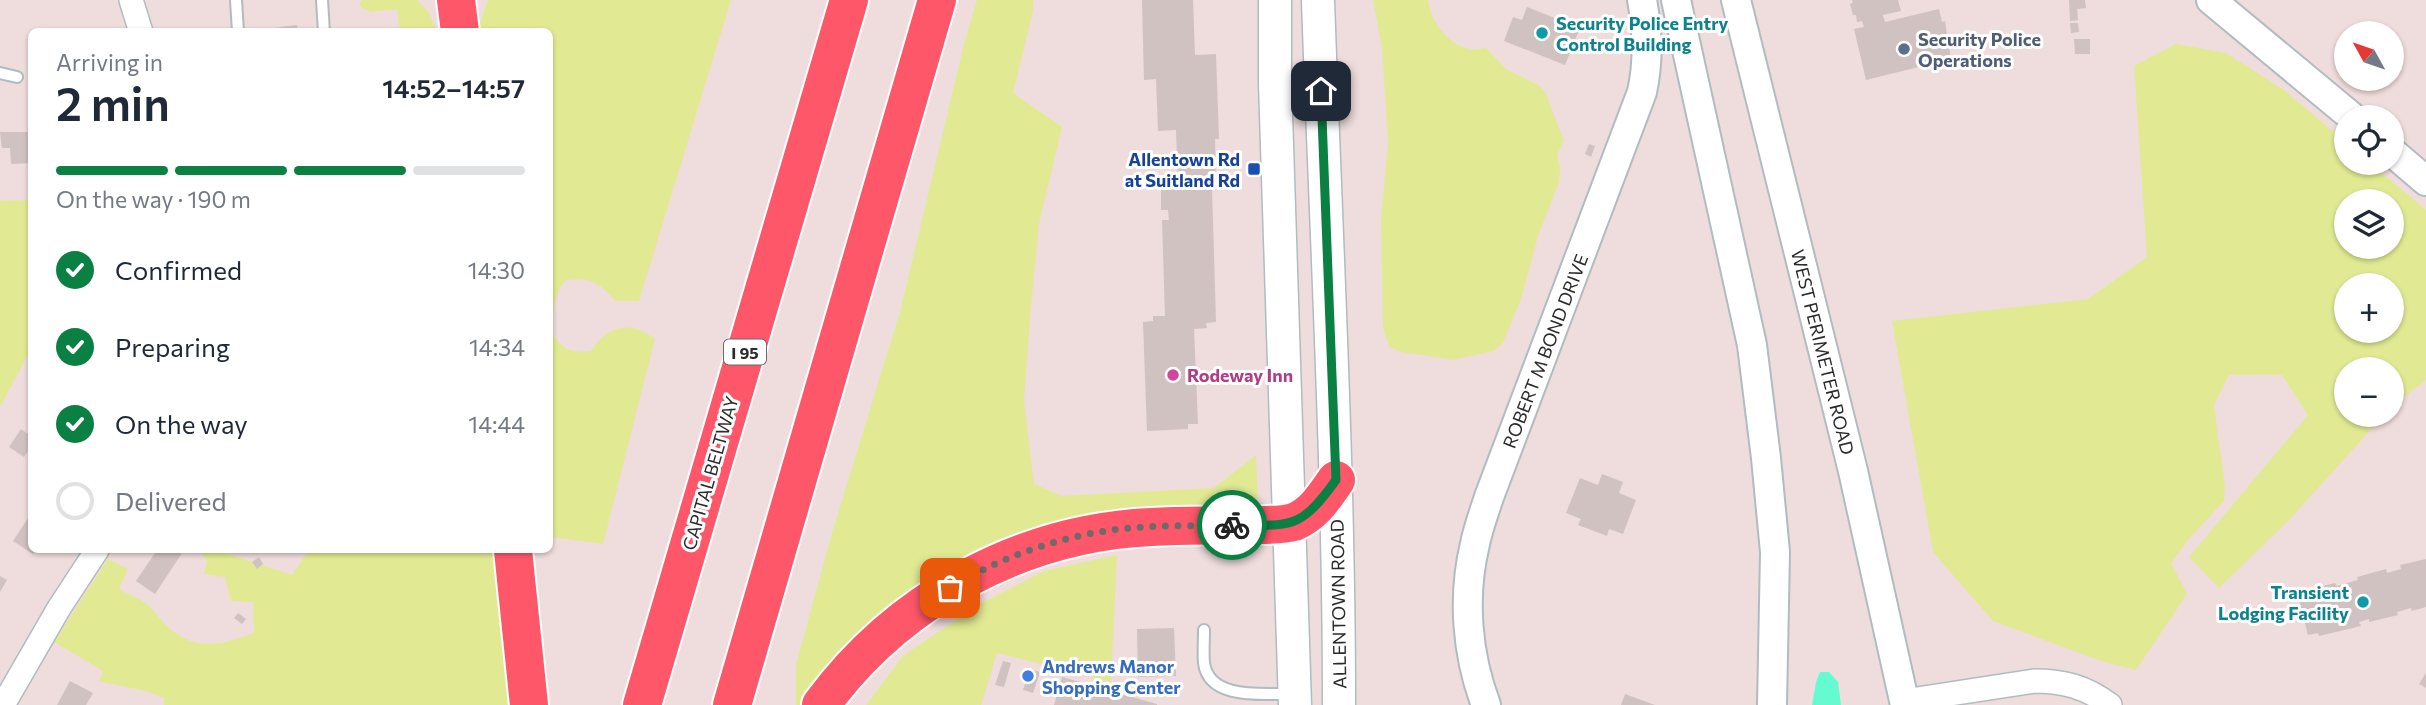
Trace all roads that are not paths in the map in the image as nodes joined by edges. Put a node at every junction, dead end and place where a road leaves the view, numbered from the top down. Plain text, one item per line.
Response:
1 (131, 0) edge
2 (236, 0) edge
3 (322, 0) edge
4 (456, 0) edge
5 (849, 0) edge
6 (937, 0) edge
7 (1275, 0) edge
8 (1318, 0) edge
9 (1327, 0) edge
10 (1642, 0) edge
11 (1676, 0) edge
12 (1736, 0) edge
13 (2211, 0) edge
14 (141, 28) edge
15 (238, 28) edge
16 (324, 28) edge
17 (460, 28) edge
18 (1319, 38) junction
19 (0, 72) edge
20 (18, 77) dead end
21 (2337, 105) edge
22 (2404, 162) edge
23 (2426, 181) edge
24 (1336, 480) junction
25 (1288, 524) junction
26 (95, 553) edge
27 (513, 553) edge
28 (1205, 629) dead end
29 (1228, 691) junction
30 (1294, 699) edge
31 (1904, 703) edge
32 (3, 705) edge
33 (529, 705) edge
34 (642, 705) edge
35 (732, 705) edge
36 (821, 705) edge
37 (1228, 705) edge
38 (1339, 705) edge
39 (1486, 705) edge
40 (1772, 705) edge
41 (2110, 705) edge

1 - 14 street
2 - 15 lane
3 - 16 lane
4 - 17 highway
5 - 34 highway, CAPITAL BELTWAY / I 95
6 - 35 highway
7 - 25 main road
8 - 18 main road, ALLENTOWN ROAD
9 - 18 main road
10 - 39 street, ROBERT M BOND DRIVE
11 - 40 street
12 - 31 street, WEST PERIMETER ROAD
13 - 21 street
18 - 24 main road, ALLENTOWN ROAD
19 - 20 lane
22 - 23 street
24 - 25 highway
24 - 38 main road, ALLENTOWN ROAD
25 - 30 main road
25 - 36 highway
26 - 32 street
27 - 33 highway
28 - 29 lane
29 - 30 lane
29 - 37 lane
31 - 41 street

